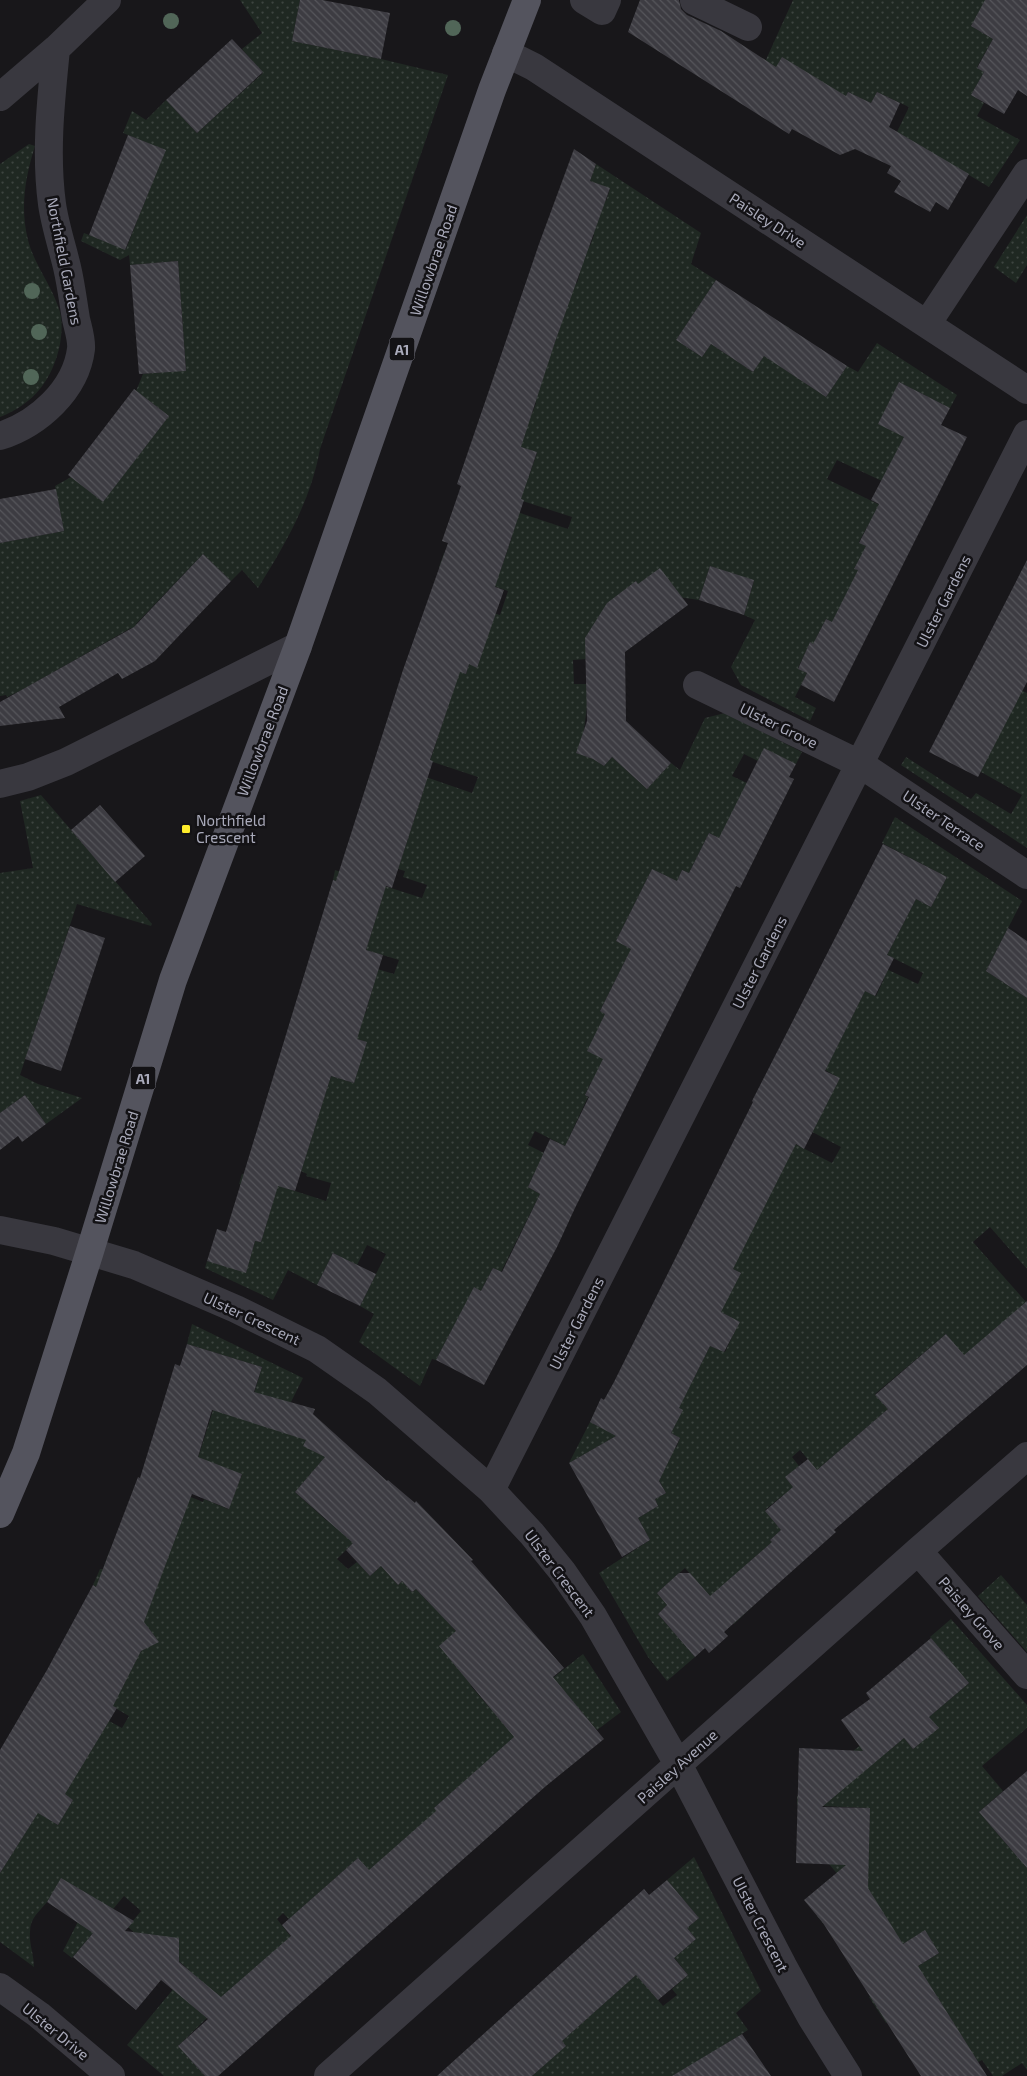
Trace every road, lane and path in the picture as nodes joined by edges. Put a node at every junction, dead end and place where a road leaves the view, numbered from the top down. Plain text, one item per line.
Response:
1 (107, 0) edge
2 (527, 0) edge
3 (584, 0) edge
4 (607, 0) edge
5 (694, 2) dead end
6 (748, 27) dead end
7 (56, 49) junction
8 (506, 53) junction
9 (0, 97) edge
10 (1027, 173) edge
11 (927, 324) junction
12 (1027, 390) edge
13 (1027, 434) edge
14 (0, 436) edge
15 (298, 646) junction
16 (697, 685) dead end
17 (860, 764) junction
18 (0, 784) edge
19 (1027, 875) edge
20 (0, 1230) edge
21 (90, 1252) junction
22 (1027, 1456) edge
23 (491, 1490) junction
24 (0, 1514) edge
25 (918, 1551) junction
26 (1027, 1675) edge
27 (678, 1764) junction
28 (0, 1988) edge
29 (111, 2076) edge
30 (328, 2076) edge
31 (848, 2076) edge

1 - 7 street
2 - 8 main road, Willowbrae Road / A1
3 - 4 street
5 - 6 street
7 - 9 street
7 - 14 street, Northfield Gardens
8 - 11 street, Paisley Drive
8 - 15 main road, Willowbrae Road / A1
10 - 11 street
11 - 12 street, Paisley Drive
13 - 17 street, Ulster Gardens
15 - 18 street
15 - 21 main road, Willowbrae Road / A1
16 - 17 street, Ulster Grove
17 - 19 street, Ulster Terrace
17 - 23 street, Ulster Gardens
20 - 21 street, Ulster Crescent
21 - 23 street, Ulster Crescent
21 - 24 main road, Willowbrae Road / A1
22 - 25 street, Paisley Avenue
23 - 27 street, Ulster Crescent
25 - 26 street, Paisley Grove
25 - 27 street, Paisley Avenue
27 - 30 street, Paisley Avenue
27 - 31 street, Ulster Crescent
28 - 29 street, Ulster Drive

